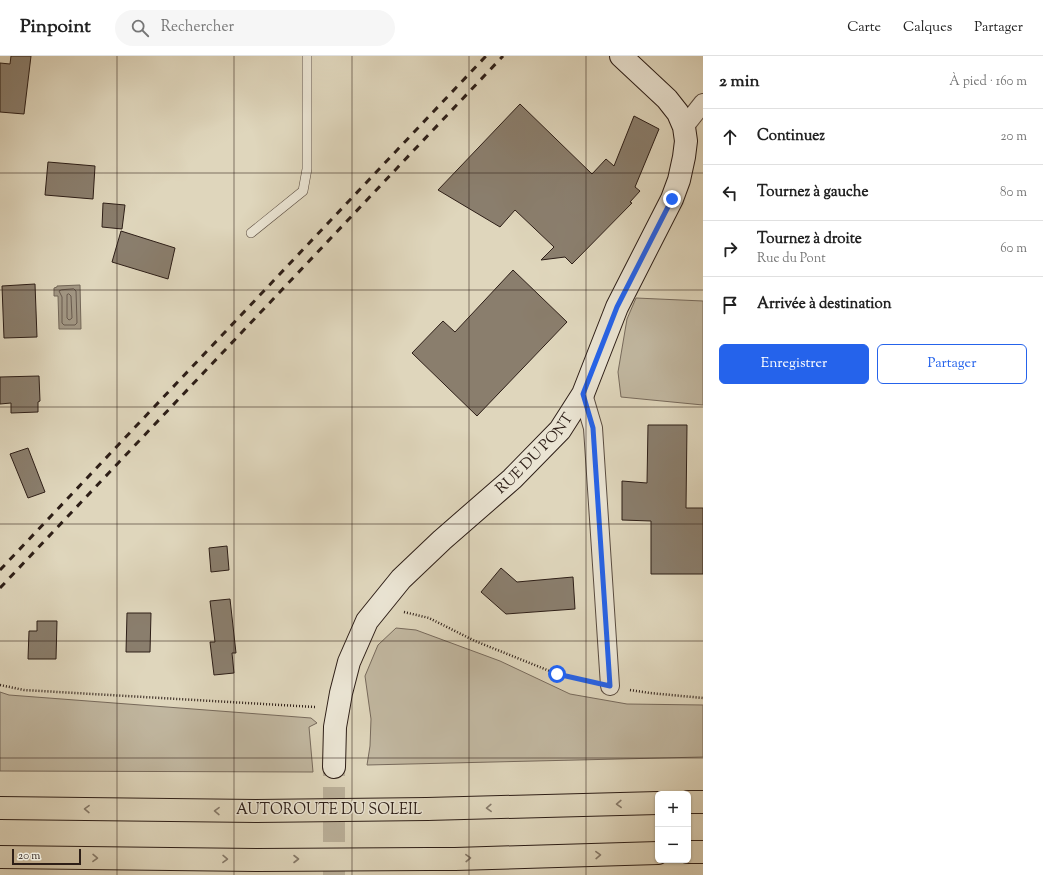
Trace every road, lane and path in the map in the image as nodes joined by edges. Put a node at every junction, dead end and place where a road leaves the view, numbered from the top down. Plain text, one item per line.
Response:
1 (307, 56) edge
2 (622, 56) edge
3 (703, 103) edge
4 (684, 126) junction
5 (251, 233) dead end
6 (583, 394) junction
7 (376, 609) junction
8 (0, 685) edge
9 (610, 686) junction
10 (703, 698) edge
11 (338, 708) junction
12 (334, 767) tunnel mouth
13 (691, 802) edge
14 (703, 802) edge
15 (655, 803) edge
16 (0, 808) edge
17 (691, 852) edge
18 (703, 852) edge
19 (655, 853) edge
20 (0, 857) edge

1 - 5 lane
2 - 4 street, RUE DU PONT
3 - 4 street
4 - 6 street, RUE DU PONT
6 - 7 street, RUE DU PONT
6 - 9 street
7 - 9 path
7 - 11 street, RUE DU PONT
8 - 11 path
9 - 10 path
11 - 12 street, RUE DU PONT
13 - 14 highway
15 -> 16 highway, AUTOROUTE DU SOLEIL, bridge
17 - 18 highway
20 -> 19 highway, bridge

